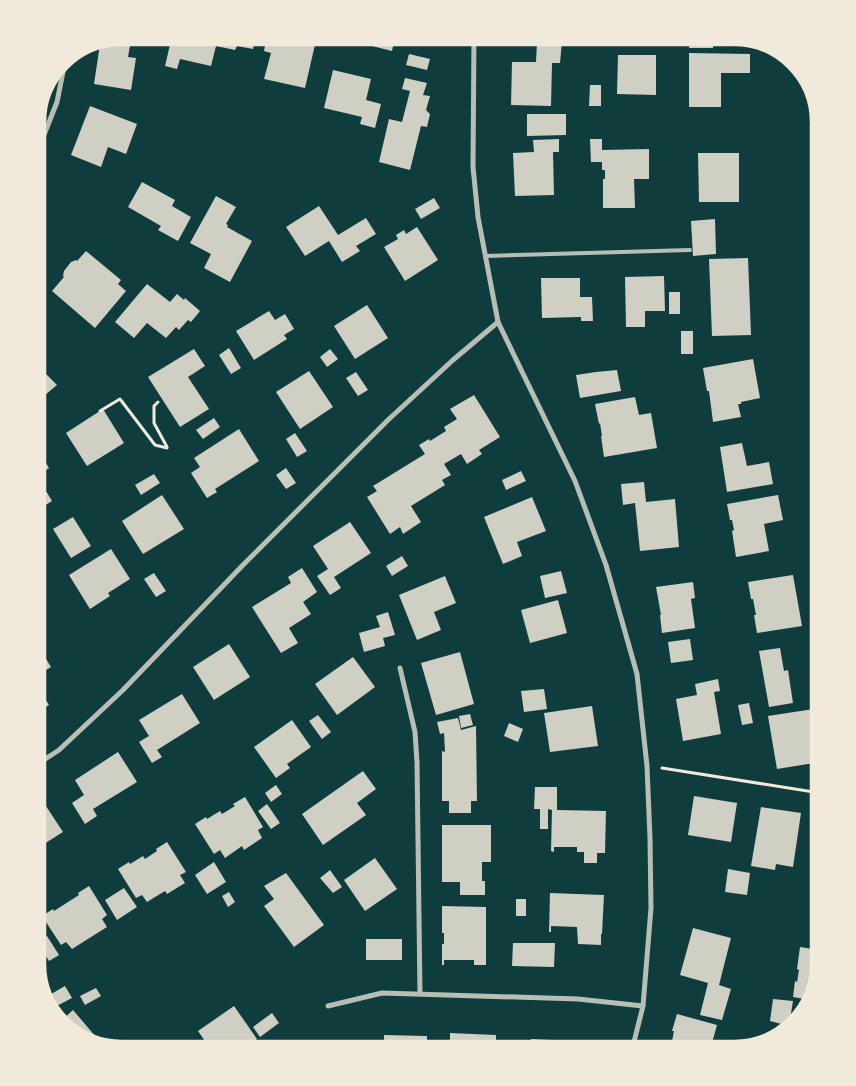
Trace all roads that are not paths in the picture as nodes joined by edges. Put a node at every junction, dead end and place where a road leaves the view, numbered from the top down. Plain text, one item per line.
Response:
1 (474, 45) edge
2 (63, 73) edge
3 (45, 133) edge
4 (690, 250) dead end
5 (486, 256) junction
6 (498, 322) junction
7 (400, 668) dead end
8 (45, 759) edge
9 (420, 994) junction
10 (328, 1006) dead end
11 (642, 1006) junction
12 (634, 1041) edge

1 - 5 street
2 - 3 street
4 - 5 lane
5 - 6 street
6 - 8 street
6 - 11 street
7 - 9 street
9 - 10 street
9 - 11 street
11 - 12 street

